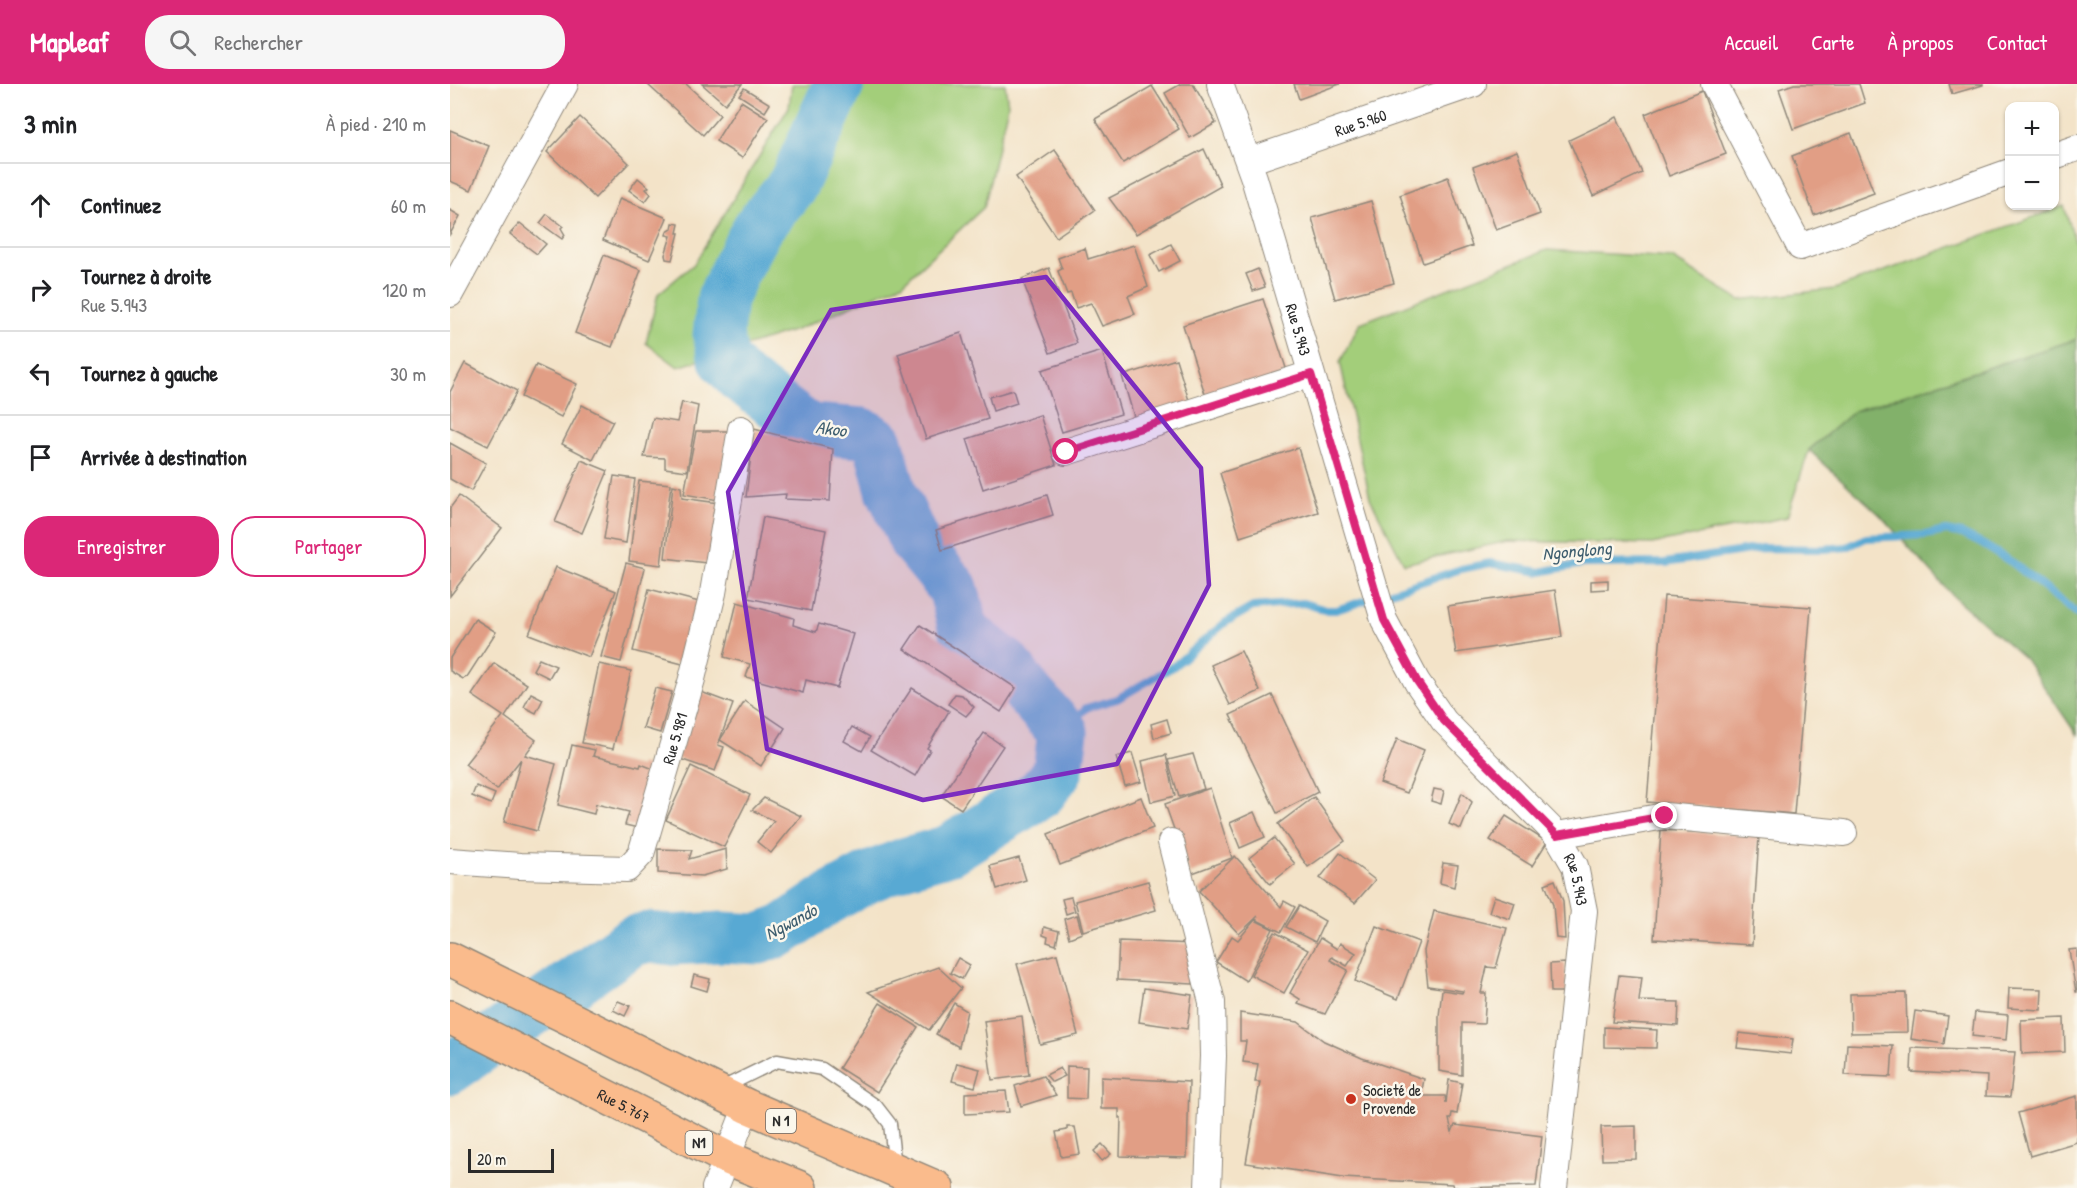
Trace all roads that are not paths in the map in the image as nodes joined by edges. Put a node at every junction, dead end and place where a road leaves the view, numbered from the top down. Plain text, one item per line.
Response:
1 (565, 84) edge
2 (1220, 84) edge
3 (1473, 84) edge
4 (1714, 84) edge
5 (2077, 148) edge
6 (2059, 155) edge
7 (1249, 161) junction
8 (2005, 174) edge
9 (450, 294) edge
10 (1311, 374) junction
11 (741, 429) dead end
12 (1066, 452) dead end
13 (1844, 832) dead end
14 (1557, 835) junction
15 (1171, 842) dead end
16 (450, 861) edge
17 (450, 959) edge
18 (450, 1017) edge
19 (716, 1090) junction
20 (747, 1106) junction
21 (725, 1157) junction
22 (896, 1172) junction
23 (715, 1188) edge
24 (800, 1188) edge
25 (937, 1188) edge
26 (1208, 1188) edge
27 (1554, 1188) edge

1 - 9 street
2 - 7 street, Rue 5.943
3 - 7 street, Rue 5.960
4 - 8 street
5 - 6 street
7 - 10 street, Rue 5.943
10 - 12 street
10 - 14 street, Rue 5.943
11 - 16 street, Rue 5.981
13 - 14 street
14 - 27 street, Rue 5.943
15 - 26 street
17 - 19 highway, N 1
18 - 21 highway, Rue 5.767 / N1
19 - 20 highway, N 1
19 - 22 lane
20 - 21 street
20 - 22 highway, N 1
21 - 23 street
21 - 24 highway, Rue 5.767 / N1
22 - 25 highway, N 1

